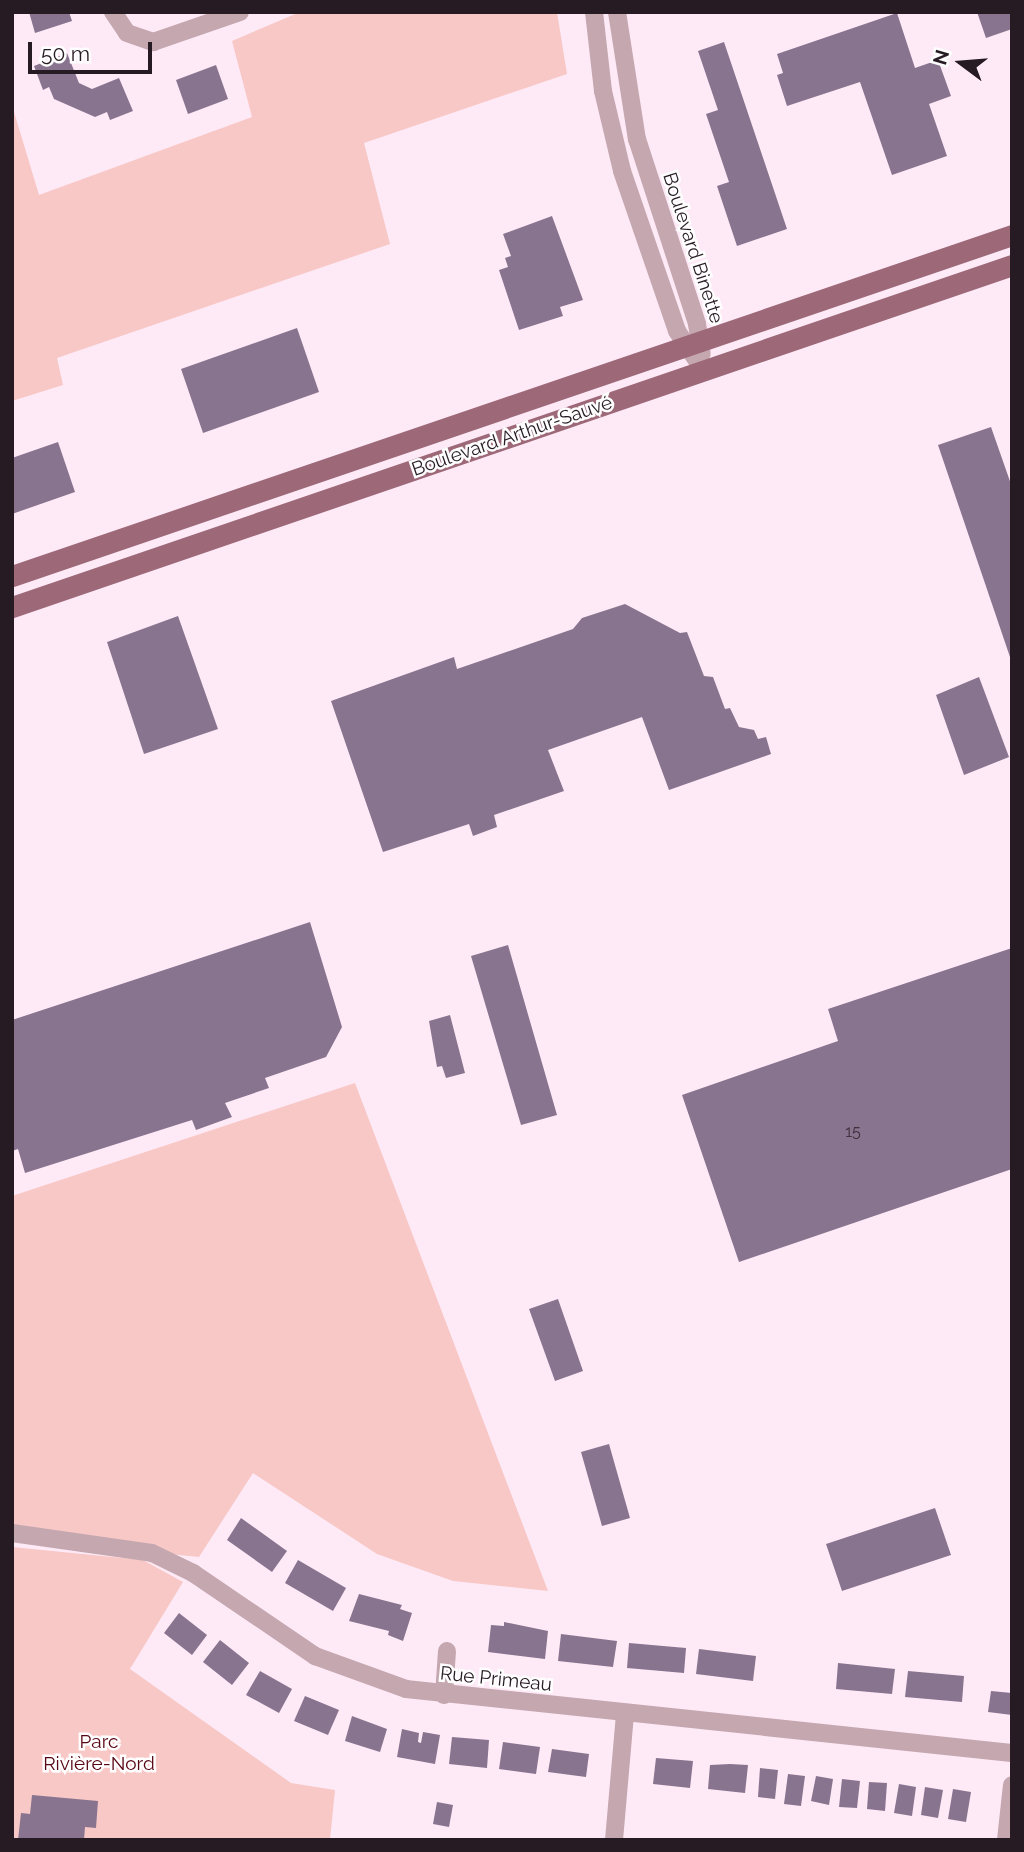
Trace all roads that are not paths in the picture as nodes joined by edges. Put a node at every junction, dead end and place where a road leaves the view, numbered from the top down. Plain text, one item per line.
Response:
1 (113, 12) edge
2 (240, 12) edge
3 (594, 12) edge
4 (617, 12) edge
5 (1012, 235) edge
6 (1012, 265) edge
7 (690, 335) junction
8 (704, 371) junction
9 (12, 576) edge
10 (12, 607) edge
11 (12, 1533) edge
12 (447, 1651) dead end
13 (444, 1695) junction
14 (625, 1713) junction
15 (1012, 1753) edge
16 (1012, 1785) edge
17 (614, 1840) edge
18 (1006, 1840) edge

1 - 2 street
3 - 7 street, Boulevard Binette
4 - 7 street, Boulevard Binette
5 - 7 main road, Boulevard Arthur-Sauvé
6 - 8 main road, Boulevard Arthur-Sauvé
7 - 8 street, Boulevard Binette
7 - 9 main road, Boulevard Arthur-Sauvé
8 - 10 main road, Boulevard Arthur-Sauvé
11 - 13 street, Rue Primeau
12 - 13 street
13 - 14 street, Rue Primeau
14 - 15 street, Rue Primeau
14 - 17 street
16 - 18 street

